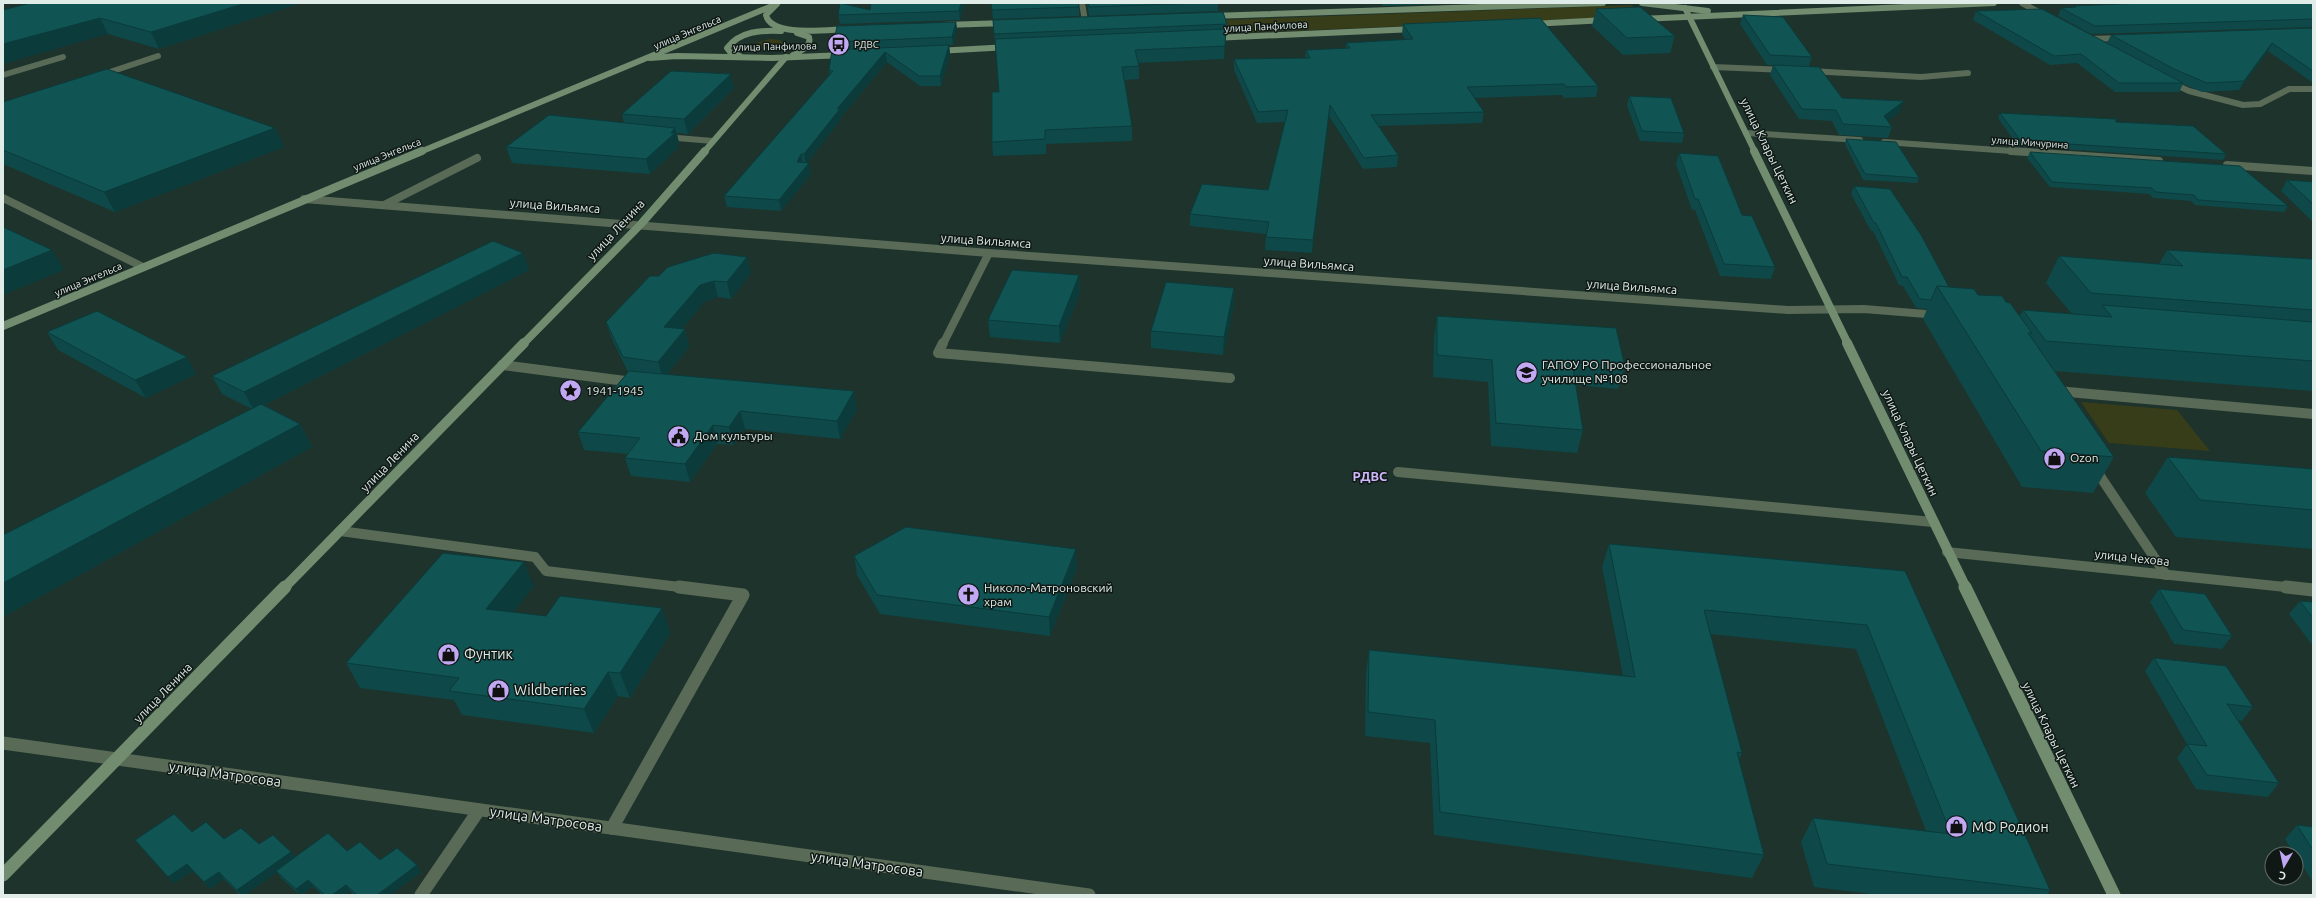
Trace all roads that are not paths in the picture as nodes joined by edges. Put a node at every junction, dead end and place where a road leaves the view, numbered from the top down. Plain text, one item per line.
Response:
1 (1082, 3) edge
2 (1603, 3) edge
3 (1642, 3) edge
4 (1994, 3) edge
5 (2022, 3) edge
6 (778, 4) edge
7 (1685, 9) edge
8 (1740, 13) junction
9 (1204, 17) edge
10 (1634, 19) edge
11 (1093, 20) edge
12 (1610, 20) edge
13 (2055, 20) edge
14 (1077, 21) edge
15 (1085, 21) junction
16 (1014, 23) edge
17 (1523, 24) edge
18 (936, 26) edge
19 (857, 28) edge
20 (1419, 29) edge
21 (774, 30) junction
22 (788, 31) junction
23 (710, 33) junction
24 (2083, 35) edge
25 (1205, 38) edge
26 (2130, 38) edge
27 (2090, 39) junction
28 (2103, 46) edge
29 (1014, 47) edge
30 (926, 51) edge
31 (855, 54) edge
32 (158, 56) edge
33 (63, 57) dead end
34 (786, 57) junction
35 (650, 58) junction
36 (754, 58) junction
37 (1714, 67) junction
38 (1793, 70) edge
39 (1801, 71) edge
40 (1968, 73) dead end
41 (3, 75) edge
42 (90, 78) edge
43 (2162, 79) edge
44 (2313, 89) edge
45 (1746, 133) junction
46 (658, 136) edge
47 (713, 141) junction
48 (477, 158) dead end
49 (2171, 161) edge
50 (2218, 165) edge
51 (2313, 171) edge
52 (3, 198) edge
53 (304, 199) junction
54 (384, 205) junction
55 (641, 224) junction
56 (989, 253) junction
57 (143, 266) junction
58 (1832, 309) junction
59 (1950, 316) edge
60 (3, 326) edge
61 (502, 365) junction
62 (1230, 378) dead end
63 (641, 383) edge
64 (2048, 397) edge
65 (2313, 414) edge
66 (2088, 459) edge
67 (1398, 472) dead end
68 (1933, 522) junction
69 (340, 532) junction
70 (1947, 552) junction
71 (2166, 575) junction
72 (2313, 590) edge
73 (3, 743) edge
74 (117, 760) junction
75 (479, 810) junction
76 (612, 828) junction
77 (3, 875) edge
78 (421, 895) edge
79 (1089, 895) edge
80 (2114, 895) edge

1 - 15 street
2 - 9 street, улица Панфилова
3 - 7 street
4 - 8 street
5 - 13 street
6 - 22 street, улица Панфилова
6 - 23 street, улица Энгельса
7 - 8 street
7 - 8 street
7 - 10 street
7 - 37 street, улица Клары Цеткин
11 - 15 street
12 - 17 street
14 - 15 street
16 - 18 street
19 - 22 street, улица Панфилова
20 - 25 street, улица Панфилова
21 - 22 street
21 - 23 street, улица Панфилова
21 - 36 street
22 - 34 street
23 - 35 street, улица Энгельса
24 - 27 street
26 - 27 street
27 - 28 street
29 - 30 street
31 - 34 street, улица Панфилова
32 - 42 street
33 - 41 street
34 - 36 street, улица Панфилова
34 - 47 street, улица Ленина
35 - 36 street, улица Панфилова
35 - 53 street, улица Энгельса
37 - 38 street
37 - 45 street, улица Клары Цеткин
39 - 40 street
43 - 44 street
45 - 49 street, улица Мичурина
45 - 58 street, улица Клары Цеткин
46 - 47 street
47 - 55 street, улица Ленина
48 - 54 street
50 - 51 street
52 - 57 street
53 - 54 street, улица Вильямса
53 - 57 street, улица Энгельса
54 - 55 street, улица Вильямса
55 - 56 street, улица Вильямса
55 - 61 street, улица Ленина
56 - 58 street, улица Вильямса
56 - 62 street
57 - 60 street, улица Энгельса
58 - 59 street, улица Вильямса
58 - 68 street, улица Клары Цеткин
61 - 63 street
61 - 69 street, улица Ленина
64 - 65 street
66 - 71 street
67 - 68 street
68 - 70 street, улица Клары Цеткин
69 - 74 street, улица Ленина
69 - 76 street
70 - 71 street, улица Чехова
70 - 80 street, улица Клары Цеткин
71 - 72 street, улица Чехова
73 - 74 street, улица Матросова
74 - 75 street, улица Матросова
74 - 77 street, улица Ленина
75 - 76 street, улица Матросова
75 - 78 street
76 - 79 street, улица Матросова

